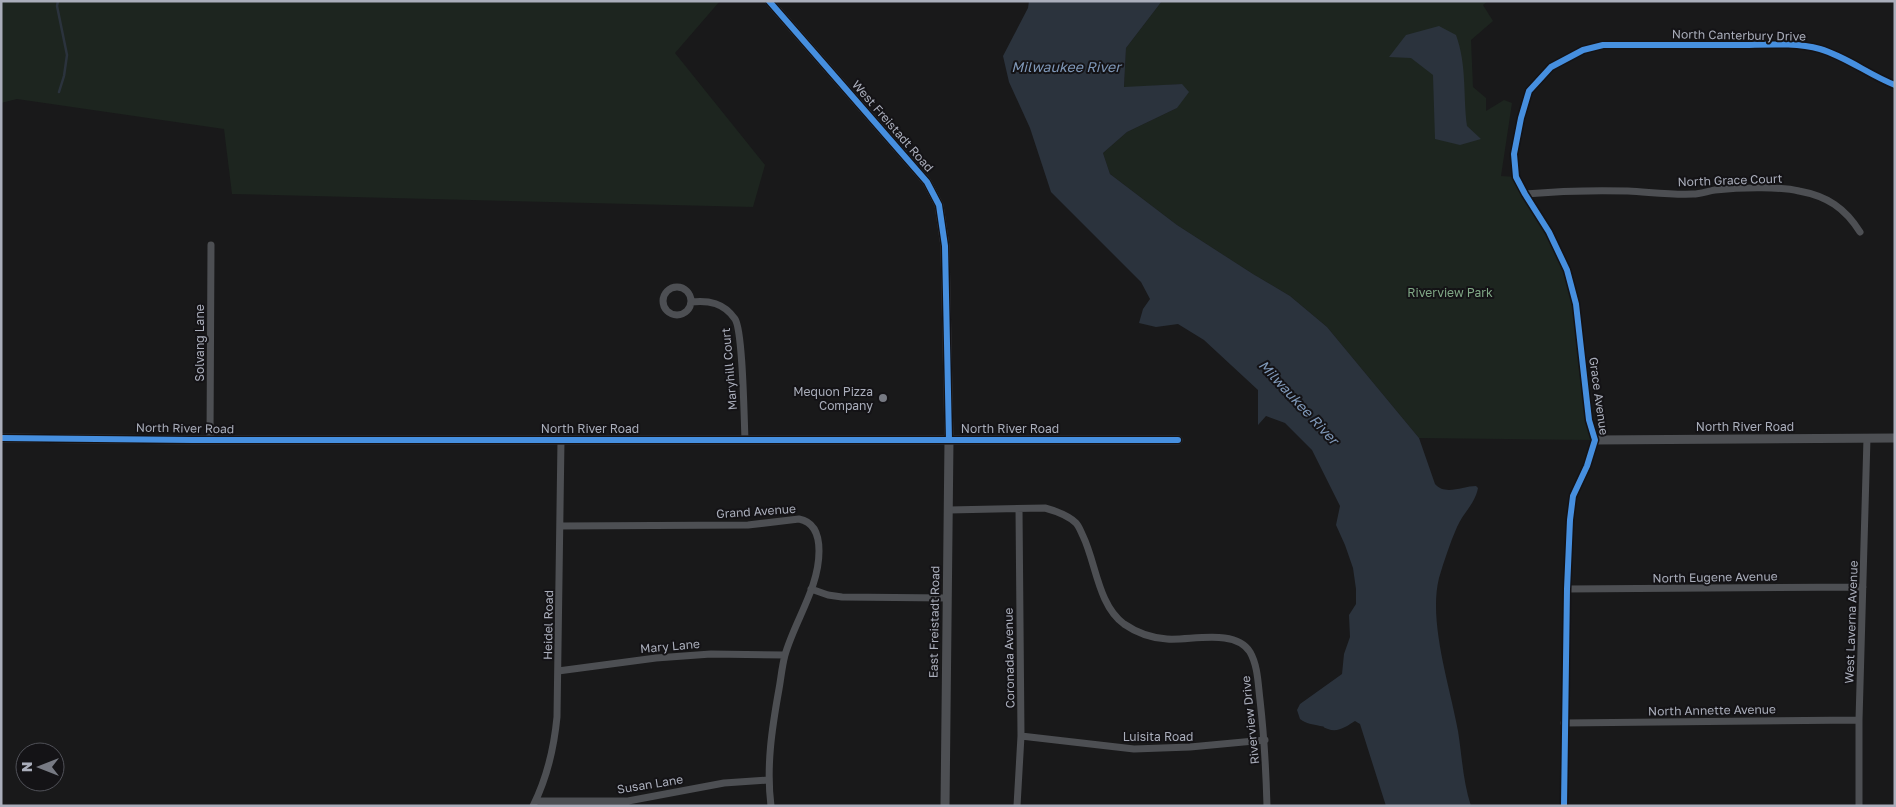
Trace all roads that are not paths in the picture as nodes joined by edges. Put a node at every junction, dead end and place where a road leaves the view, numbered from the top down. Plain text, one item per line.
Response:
1 (769, 1) edge
2 (1603, 45) joint
3 (1895, 85) edge
4 (1525, 194) junction
5 (1860, 232) dead end
6 (211, 245) dead end
7 (691, 302) junction
8 (1, 438) edge
9 (1867, 438) junction
10 (1895, 438) edge
11 (745, 439) junction
12 (210, 440) junction
13 (561, 440) junction
14 (949, 440) junction
15 (1178, 440) dead end
16 (1594, 440) junction
17 (1019, 509) junction
18 (949, 510) junction
19 (560, 526) junction
20 (1863, 587) junction
21 (811, 588) junction
22 (1567, 590) junction
23 (947, 598) junction
24 (785, 655) junction
25 (558, 671) junction
26 (1859, 720) junction
27 (1564, 723) junction
28 (1021, 736) junction
29 (1264, 740) junction
30 (768, 780) junction
31 (534, 803) edge
32 (771, 806) edge
33 (945, 806) edge
34 (1017, 806) edge
35 (1267, 806) edge
36 (1564, 806) edge
37 (1859, 806) edge

1 - 14 street, West Freistadt Road
2 - 3 street, North Canterbury Drive
2 - 4 street, Grace Avenue
4 - 5 street, North Grace Court
4 - 16 street, Grace Avenue
6 - 12 street, Solvang Lane
7 - 7 street
7 - 11 street, Maryhill Court
8 - 12 street, North River Road
9 - 10 street, North River Road
9 - 16 street, North River Road
9 - 20 street, West Laverna Avenue
11 - 13 street, North River Road
11 - 14 street, North River Road
12 - 13 street, North River Road
13 - 19 street, Heidel Road
14 - 15 street, North River Road
14 - 18 street, East Freistadt Road
16 - 22 street, Grace Avenue
17 - 18 street, Riverview Drive
17 - 28 street, Coronada Avenue
17 - 29 street, Riverview Drive
18 - 23 street, East Freistadt Road
19 - 21 street, Grand Avenue
19 - 25 street, Heidel Road
20 - 22 street, North Eugene Avenue
20 - 26 street, West Laverna Avenue
21 - 23 street
21 - 24 street, Grand Avenue
22 - 27 street, Grace Avenue
23 - 33 street, East Freistadt Road
24 - 25 street, Mary Lane
24 - 30 street, Grand Avenue
25 - 31 street, Heidel Road
26 - 27 street, North Annette Avenue
26 - 37 street, West Laverna Avenue
27 - 36 street, Grace Avenue
28 - 29 street, Luisita Road
28 - 34 street, Coronada Avenue
29 - 35 street, Riverview Drive
30 - 31 street, Susan Lane
30 - 32 street, Grand Avenue

